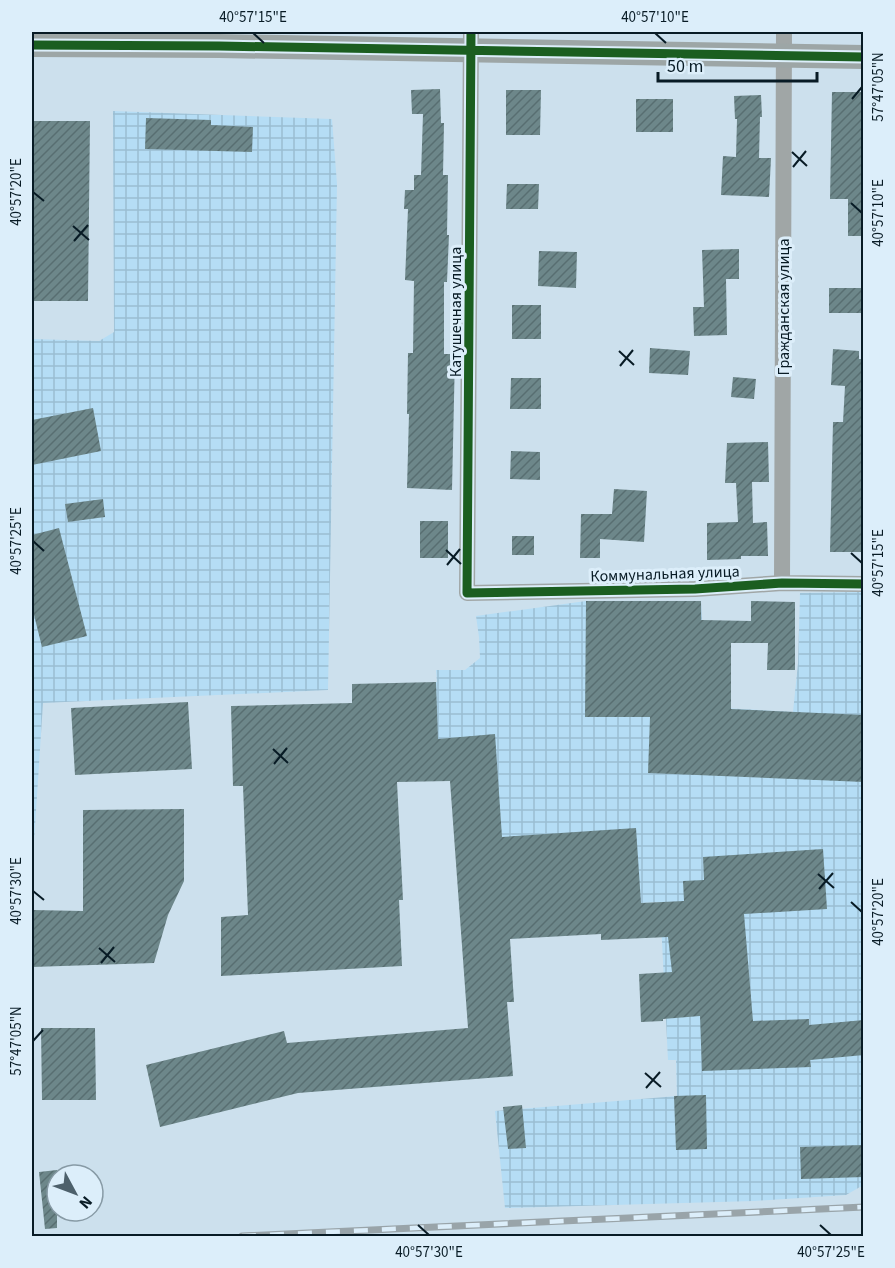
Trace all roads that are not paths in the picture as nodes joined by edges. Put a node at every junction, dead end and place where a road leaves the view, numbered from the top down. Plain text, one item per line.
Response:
1 (784, 32) edge
2 (472, 41) edge
3 (32, 45) edge
4 (784, 56) junction
5 (864, 57) edge
6 (782, 583) junction
7 (864, 584) edge
8 (467, 593) joint

1 - 4 street, Гражданская улица
2 - 3 street
2 - 4 street
2 - 8 street, Катушечная улица
4 - 5 street
4 - 6 street, Гражданская улица
6 - 7 street, Коммунальная улица
6 - 8 street, Коммунальная улица

